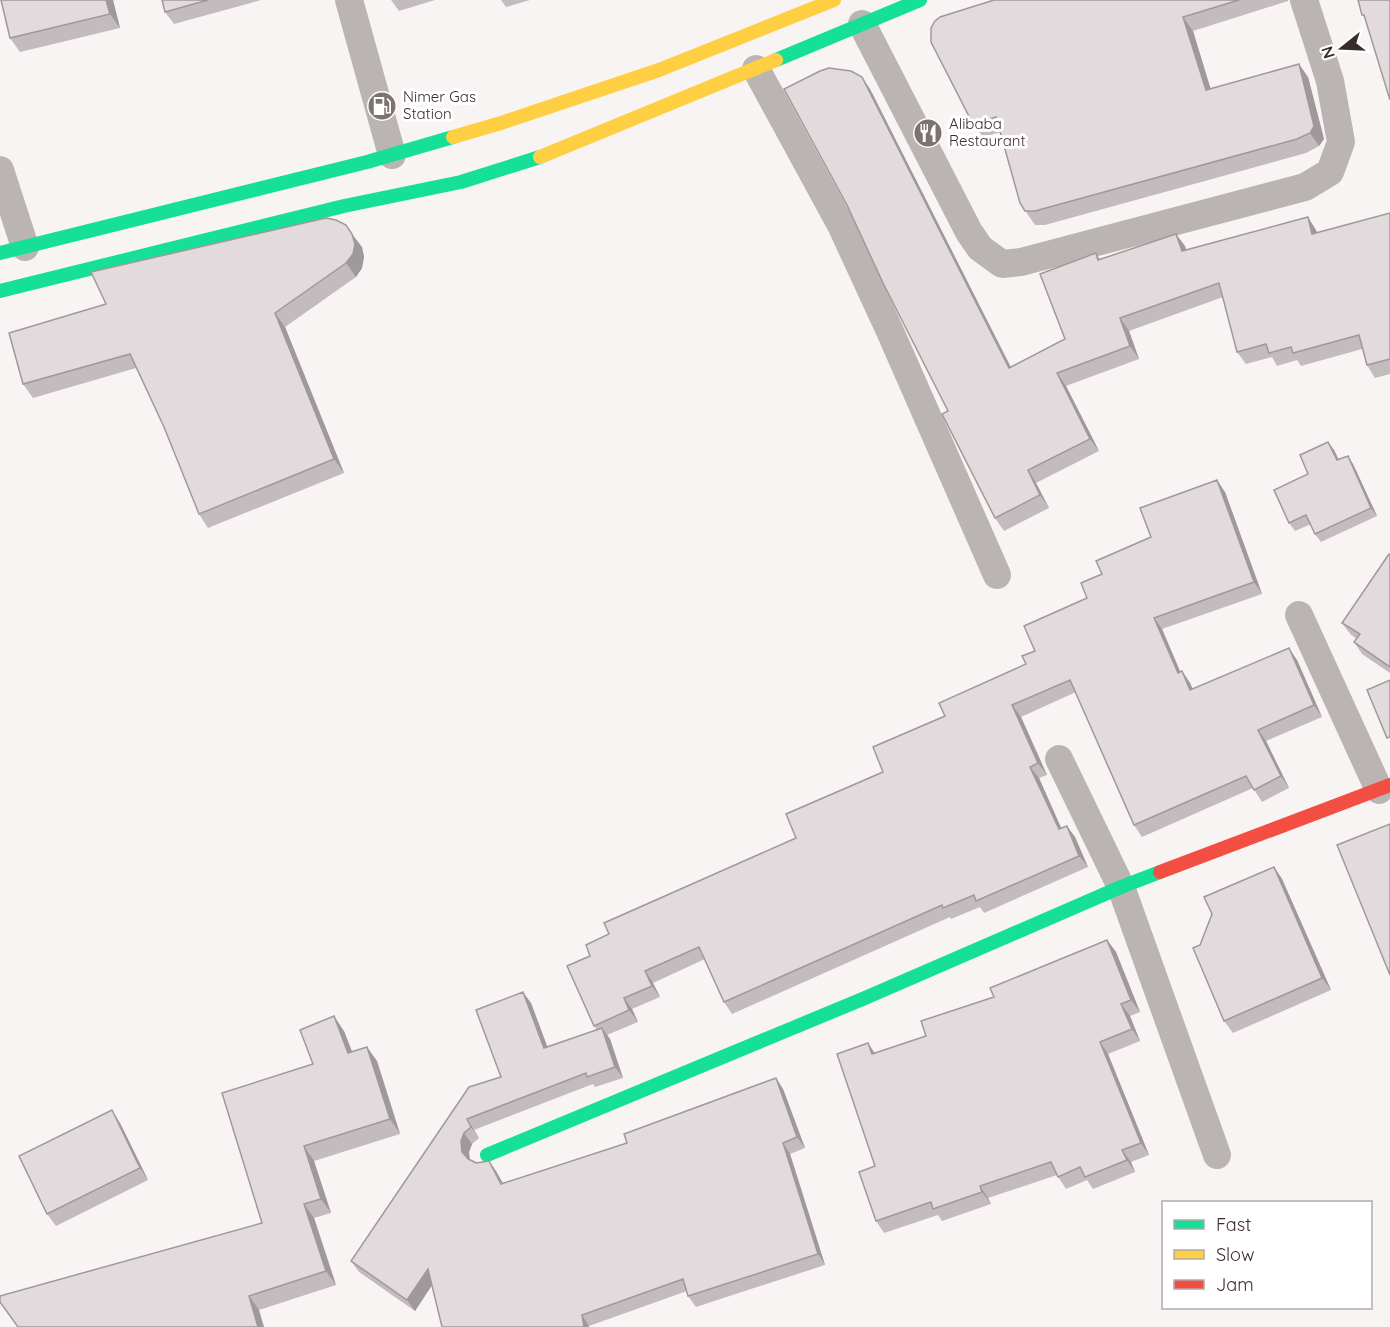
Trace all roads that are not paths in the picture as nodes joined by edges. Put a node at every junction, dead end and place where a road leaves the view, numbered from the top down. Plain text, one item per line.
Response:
1 (349, 0) edge
2 (834, 0) edge
3 (920, 0) edge
4 (1304, 0) edge
5 (862, 24) junction
6 (756, 69) junction
7 (392, 155) junction
8 (0, 170) edge
9 (13, 250) edge
10 (0, 291) edge
11 (998, 575) dead end
12 (1299, 615) dead end
13 (1059, 759) dead end
14 (1384, 788) edge
15 (1121, 886) junction
16 (487, 1155) dead end
17 (1217, 1155) dead end

1 - 7 street
2 - 7 street
3 - 5 street
4 - 5 street
5 - 6 street
6 - 10 street
6 - 11 street
7 - 9 street
8 - 9 street
12 - 14 street
13 - 15 street
14 - 15 street
15 - 16 street
15 - 17 street

